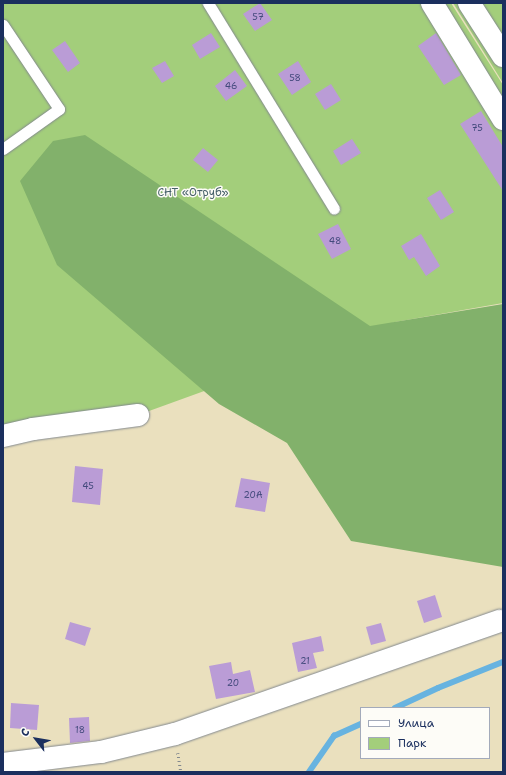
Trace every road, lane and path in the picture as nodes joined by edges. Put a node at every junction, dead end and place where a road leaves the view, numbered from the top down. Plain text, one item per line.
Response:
1 (208, 3) edge
2 (432, 3) edge
3 (469, 3) edge
4 (3, 24) edge
5 (503, 56) edge
6 (503, 119) edge
7 (3, 149) edge
8 (334, 209) dead end
9 (138, 415) dead end
10 (3, 436) edge
11 (500, 621) dead end
12 (3, 764) edge

1 - 8 lane
2 - 6 street
3 - 5 street
4 - 7 lane
9 - 10 street
11 - 12 street

